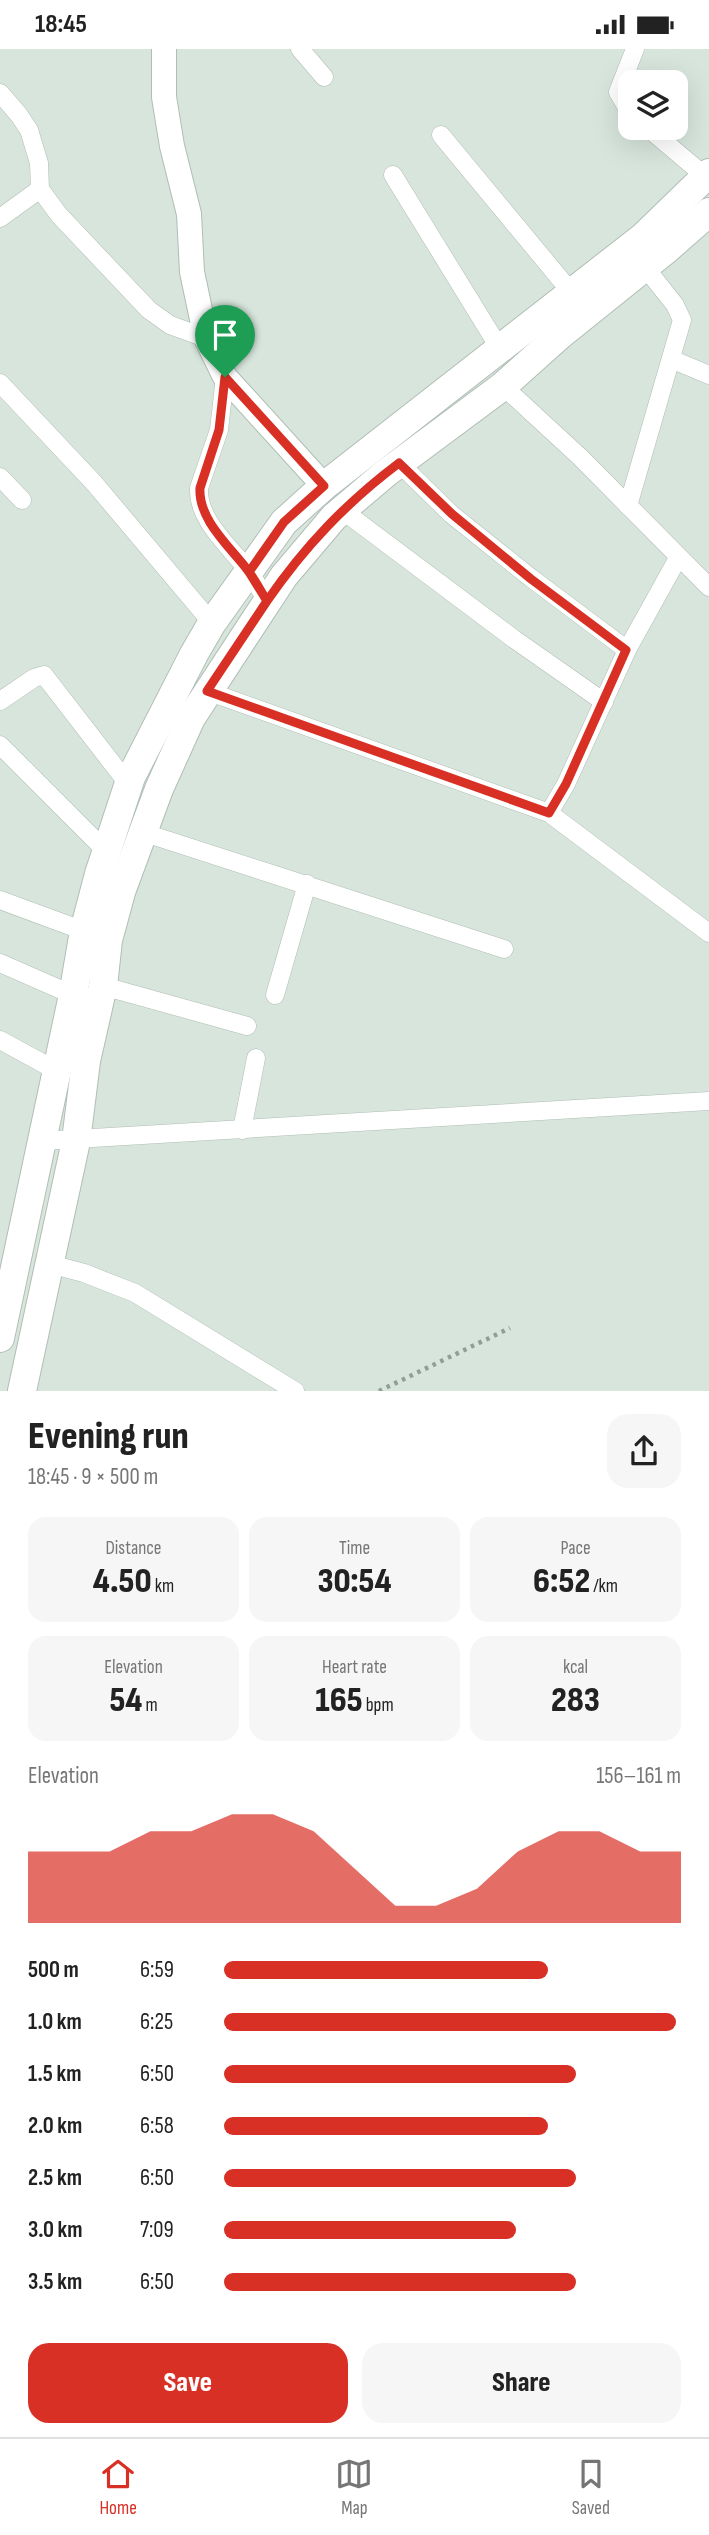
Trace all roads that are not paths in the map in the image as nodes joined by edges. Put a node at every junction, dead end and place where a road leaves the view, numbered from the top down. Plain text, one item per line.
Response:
1 (164, 49) edge
2 (300, 49) edge
3 (635, 49) edge
4 (627, 70) edge
5 (324, 77) dead end
6 (0, 93) edge
7 (442, 135) dead end
8 (663, 140) edge
9 (707, 175) edge
10 (393, 176) dead end
11 (40, 189) junction
12 (709, 212) edge
13 (0, 218) edge
14 (645, 267) junction
15 (571, 292) junction
16 (206, 338) junction
17 (500, 349) junction
18 (671, 359) junction
19 (709, 375) edge
20 (225, 377) junction
21 (0, 383) edge
22 (503, 387) junction
23 (399, 463) junction
24 (0, 477) edge
25 (324, 486) junction
26 (22, 501) dead end
27 (628, 506) junction
28 (342, 510) junction
29 (678, 558) junction
30 (249, 572) junction
31 (709, 587) edge
32 (267, 601) junction
33 (212, 623) junction
34 (626, 650) junction
35 (207, 691) junction
36 (0, 701) edge
37 (604, 702) junction
38 (0, 745) edge
39 (129, 785) junction
40 (549, 813) junction
41 (145, 833) junction
42 (107, 852) junction
43 (307, 884) junction
44 (0, 900) edge
45 (84, 931) junction
46 (709, 933) edge
47 (504, 950) dead end
48 (0, 963) edge
49 (103, 986) junction
50 (73, 995) junction
51 (275, 995) dead end
52 (247, 1026) dead end
53 (0, 1040) edge
54 (256, 1058) dead end
55 (57, 1071) junction
56 (709, 1101) edge
57 (242, 1130) junction
58 (42, 1141) junction
59 (76, 1141) junction
60 (10, 1248) edge
61 (50, 1264) junction
62 (0, 1338) edge
63 (22, 1391) edge
64 (295, 1391) edge

1 - 16 street
2 - 5 street
3 - 4 street
6 - 11 street
7 - 15 street
8 - 9 street
9 - 15 main road
10 - 17 street
11 - 13 street
11 - 16 street
12 - 14 main road
14 - 18 street
14 - 22 main road
15 - 17 main road
16 - 20 street
17 - 25 main road
18 - 19 street
18 - 27 street
20 - 25 street
20 - 30 street
21 - 33 street
22 - 23 main road
22 - 27 street
23 - 28 main road
23 - 34 street
24 - 26 street
25 - 30 main road
27 - 29 street
28 - 32 main road
28 - 37 street
29 - 31 street
29 - 34 street
30 - 32 street
30 - 33 main road
32 - 35 main road
33 - 39 main road
34 - 37 street
35 - 40 street
35 - 41 main road
36 - 39 street
37 - 40 street
38 - 42 street
39 - 42 main road
40 - 46 street
41 - 43 street
41 - 49 main road
42 - 45 main road
43 - 47 street
43 - 51 street
44 - 45 street
45 - 50 main road
48 - 50 street
49 - 52 street
49 - 59 main road
50 - 55 main road
53 - 55 street
54 - 57 street
55 - 58 main road
56 - 57 street
57 - 59 street
58 - 59 street
58 - 60 main road
59 - 61 main road
60 - 62 main road
61 - 63 main road
61 - 64 street

